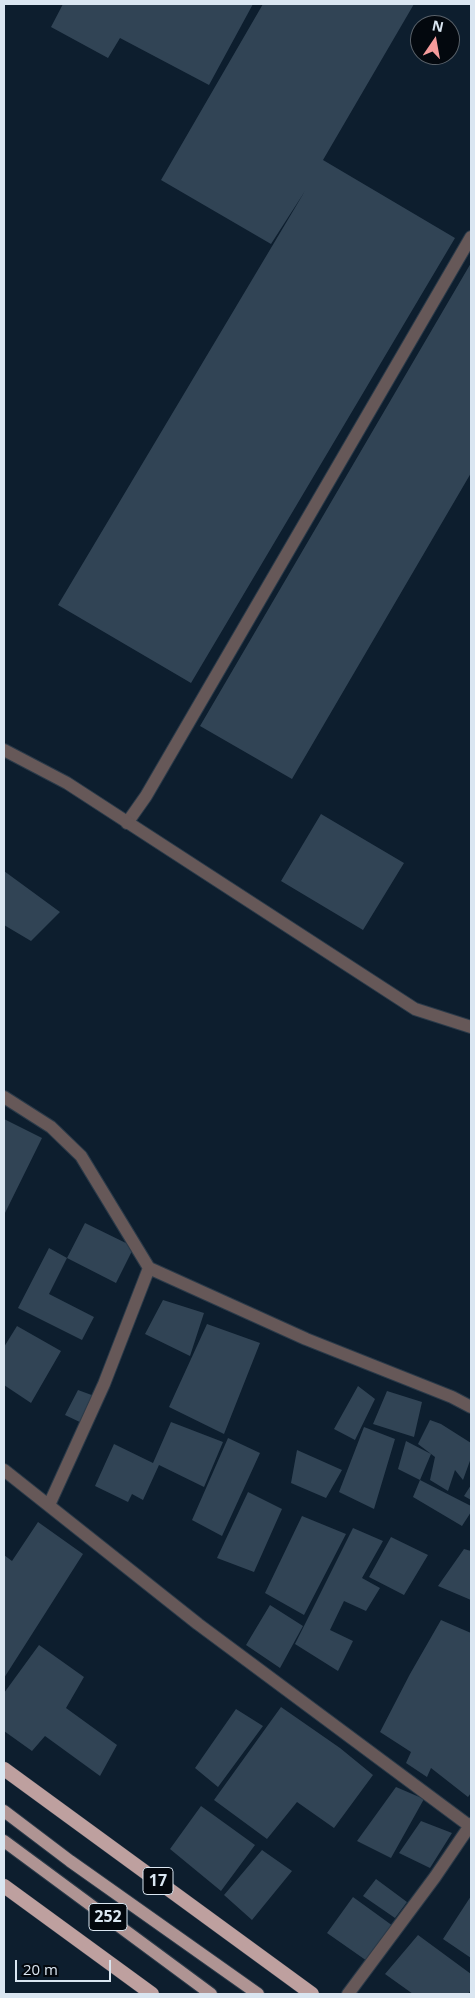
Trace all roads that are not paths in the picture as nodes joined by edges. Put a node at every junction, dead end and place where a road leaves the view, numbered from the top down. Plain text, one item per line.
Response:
1 (471, 237) edge
2 (4, 750) edge
3 (127, 822) junction
4 (471, 1027) edge
5 (4, 1097) edge
6 (149, 1268) junction
7 (471, 1407) edge
8 (4, 1470) edge
9 (49, 1505) junction
10 (4, 1769) edge
11 (4, 1811) edge
12 (471, 1826) edge
13 (4, 1841) edge
14 (4, 1886) edge
15 (152, 1994) edge
16 (211, 1994) edge
17 (258, 1994) edge
18 (312, 1994) edge
19 (348, 1994) edge

1 - 3 street
2 - 3 street
3 - 4 street
5 - 6 street
6 - 7 street
6 - 9 street
8 - 9 street
9 - 12 street
10 - 18 highway, 17
11 - 17 main road, 252
12 - 19 street
13 - 16 main road, 252
14 - 15 highway

